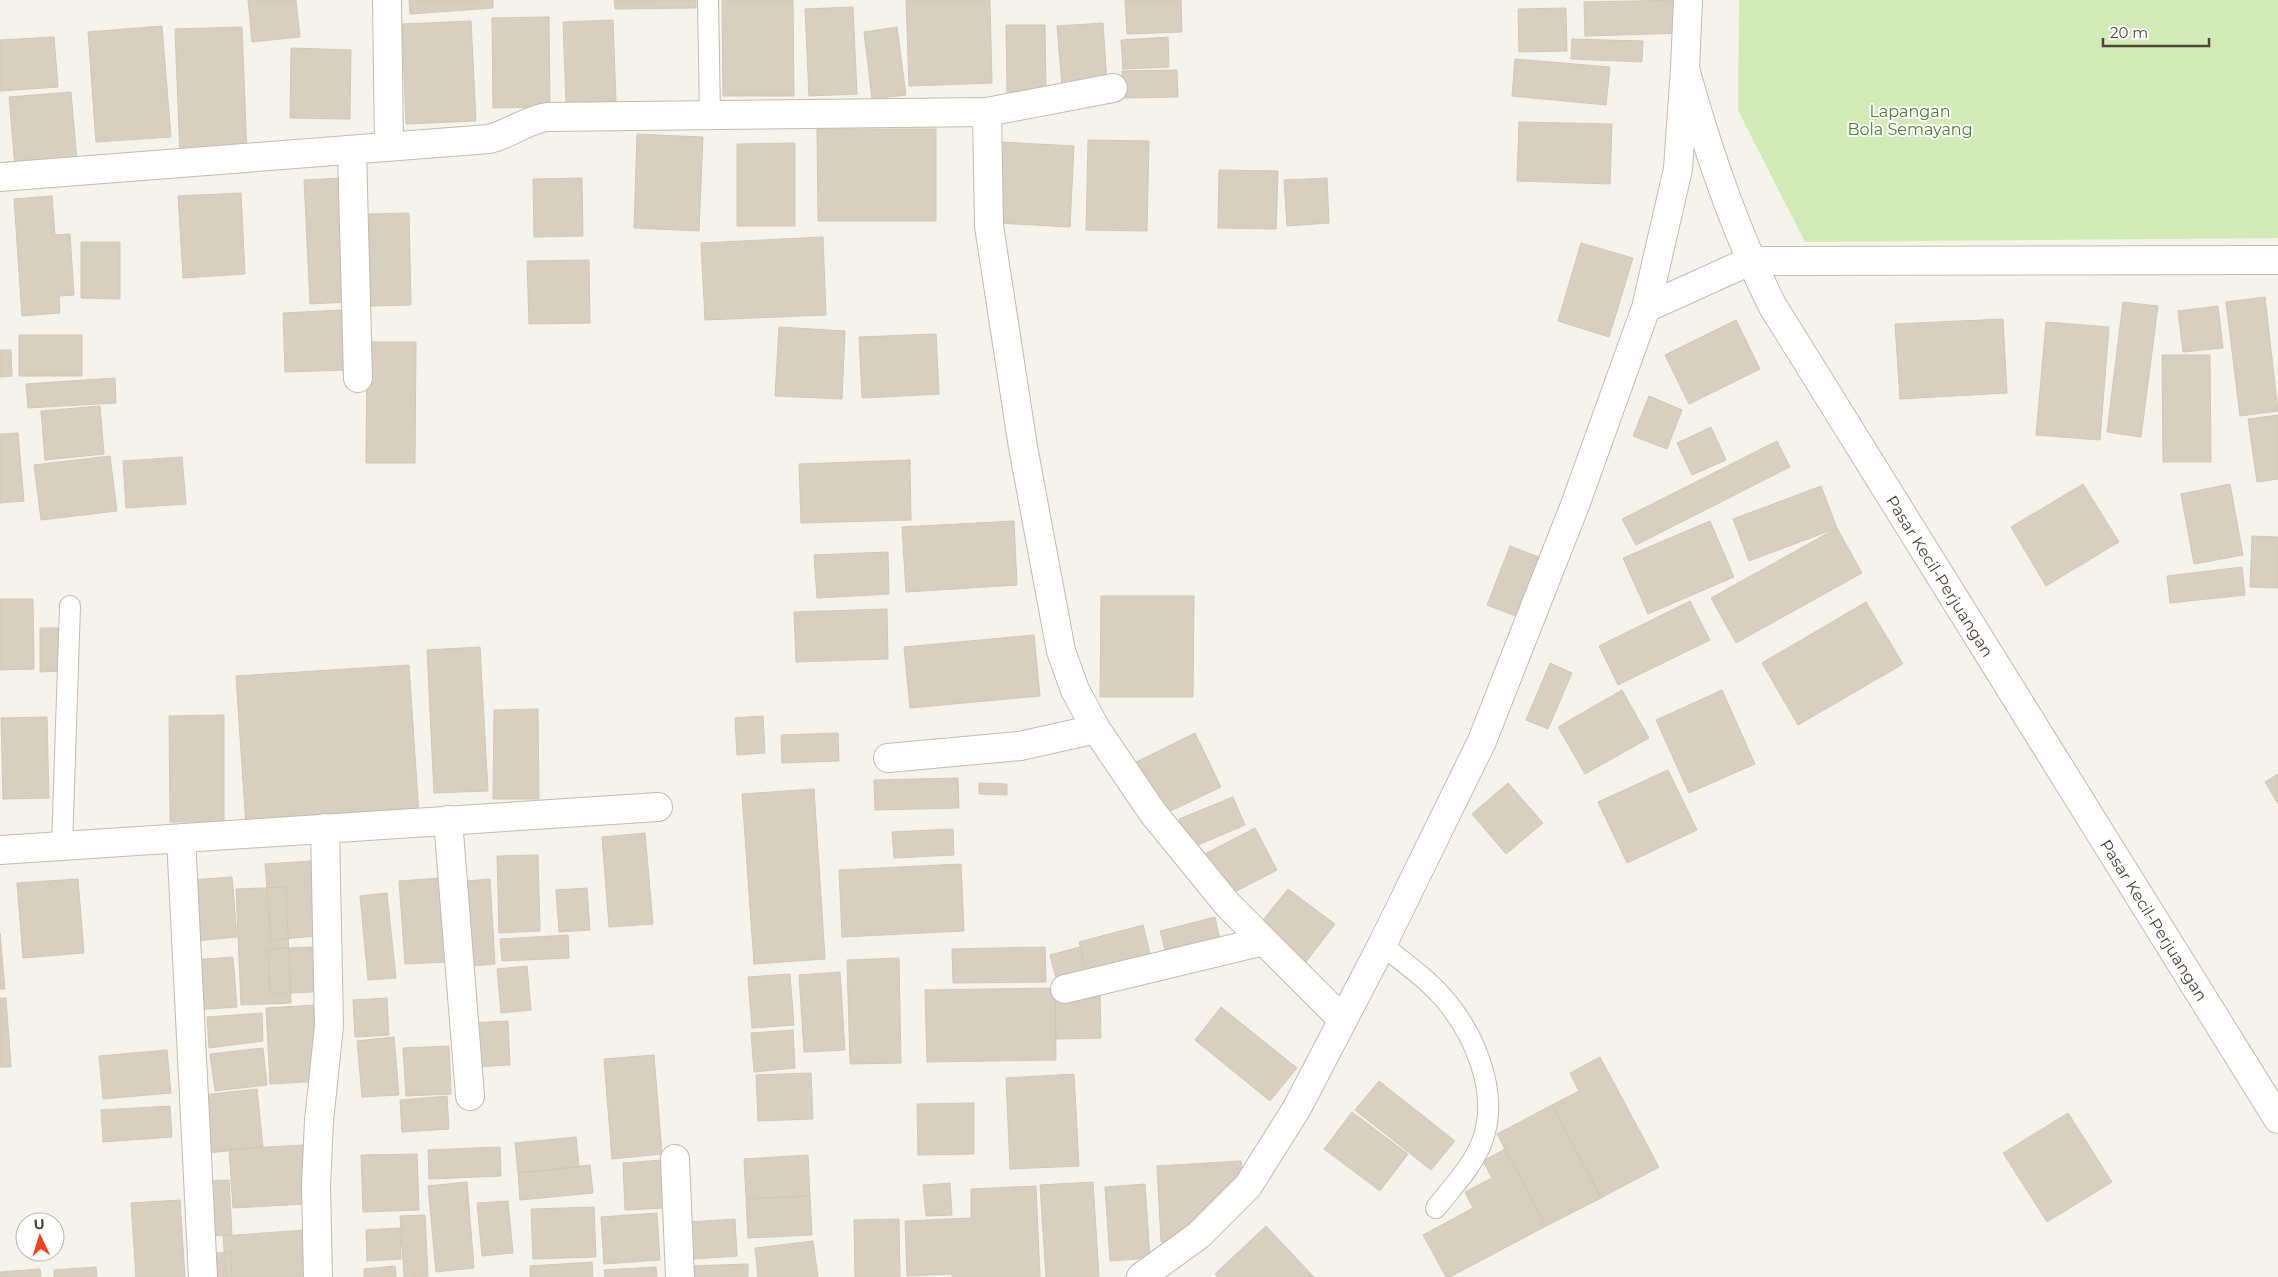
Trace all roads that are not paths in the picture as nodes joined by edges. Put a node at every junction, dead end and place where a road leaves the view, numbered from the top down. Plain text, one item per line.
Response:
1 (387, 0) edge
2 (708, 0) edge
3 (1688, 0) edge
4 (1685, 68) junction
5 (1113, 88) dead end
6 (987, 112) junction
7 (710, 116) junction
8 (389, 147) junction
9 (352, 150) junction
10 (0, 177) edge
11 (2278, 260) edge
12 (1750, 261) junction
13 (1646, 308) junction
14 (358, 378) dead end
15 (70, 606) dead end
16 (1096, 730) junction
17 (888, 758) dead end
18 (658, 807) dead end
19 (448, 820) junction
20 (325, 828) junction
21 (181, 838) junction
22 (62, 846) junction
23 (0, 850) edge
24 (1264, 941) junction
25 (1382, 945) junction
26 (1065, 989) dead end
27 (1343, 1020) junction
28 (470, 1096) dead end
29 (2278, 1119) edge
30 (675, 1159) dead end
31 (1436, 1208) dead end
32 (1152, 1274) edge
33 (203, 1277) edge
34 (318, 1277) edge
35 (680, 1277) edge

1 - 8 street
2 - 7 lane
3 - 4 street, Pasar Kecil-Perjuangan
4 - 12 street, Pasar Kecil-Perjuangan
4 - 13 street
5 - 6 street
6 - 7 street
6 - 16 street
7 - 8 street
8 - 9 street
9 - 10 street
9 - 14 street
11 - 12 street
12 - 13 street
12 - 29 street, Pasar Kecil-Perjuangan
13 - 25 street
15 - 22 lane
16 - 17 street
16 - 24 street
18 - 19 street
19 - 20 street
19 - 28 street
20 - 21 street
20 - 34 street
21 - 22 street
21 - 33 street
22 - 23 street
24 - 26 street
24 - 27 street
25 - 27 street
25 - 31 lane
27 - 32 street
30 - 35 street

